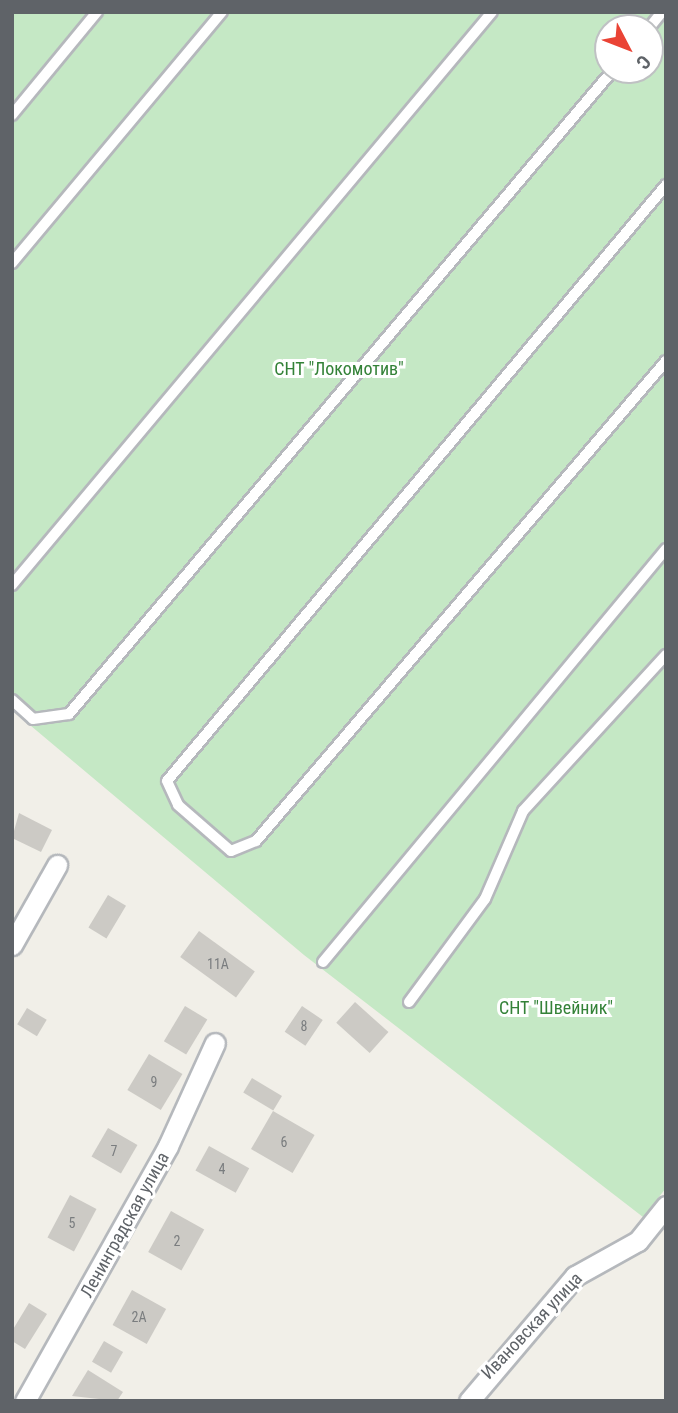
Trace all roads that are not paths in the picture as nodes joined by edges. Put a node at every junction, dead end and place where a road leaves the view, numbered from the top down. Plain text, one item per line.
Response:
1 (97, 12) edge
2 (222, 12) edge
3 (492, 12) edge
4 (601, 84) edge
5 (12, 115) edge
6 (666, 185) edge
7 (12, 263) edge
8 (666, 361) edge
9 (666, 549) edge
10 (12, 585) edge
11 (666, 655) edge
12 (12, 700) edge
13 (57, 864) dead end
14 (12, 945) edge
15 (323, 962) dead end
16 (408, 1002) dead end
17 (215, 1043) dead end
18 (666, 1206) edge
19 (12, 1398) edge
20 (17, 1401) edge
21 (25, 1401) edge
22 (469, 1401) edge

1 - 5 lane
2 - 7 lane
3 - 10 lane
4 - 12 lane
6 - 8 lane
9 - 15 lane
11 - 16 lane
13 - 14 street
17 - 21 street, Ленинградская улица
18 - 22 street, Ивановская улица
19 - 20 street

